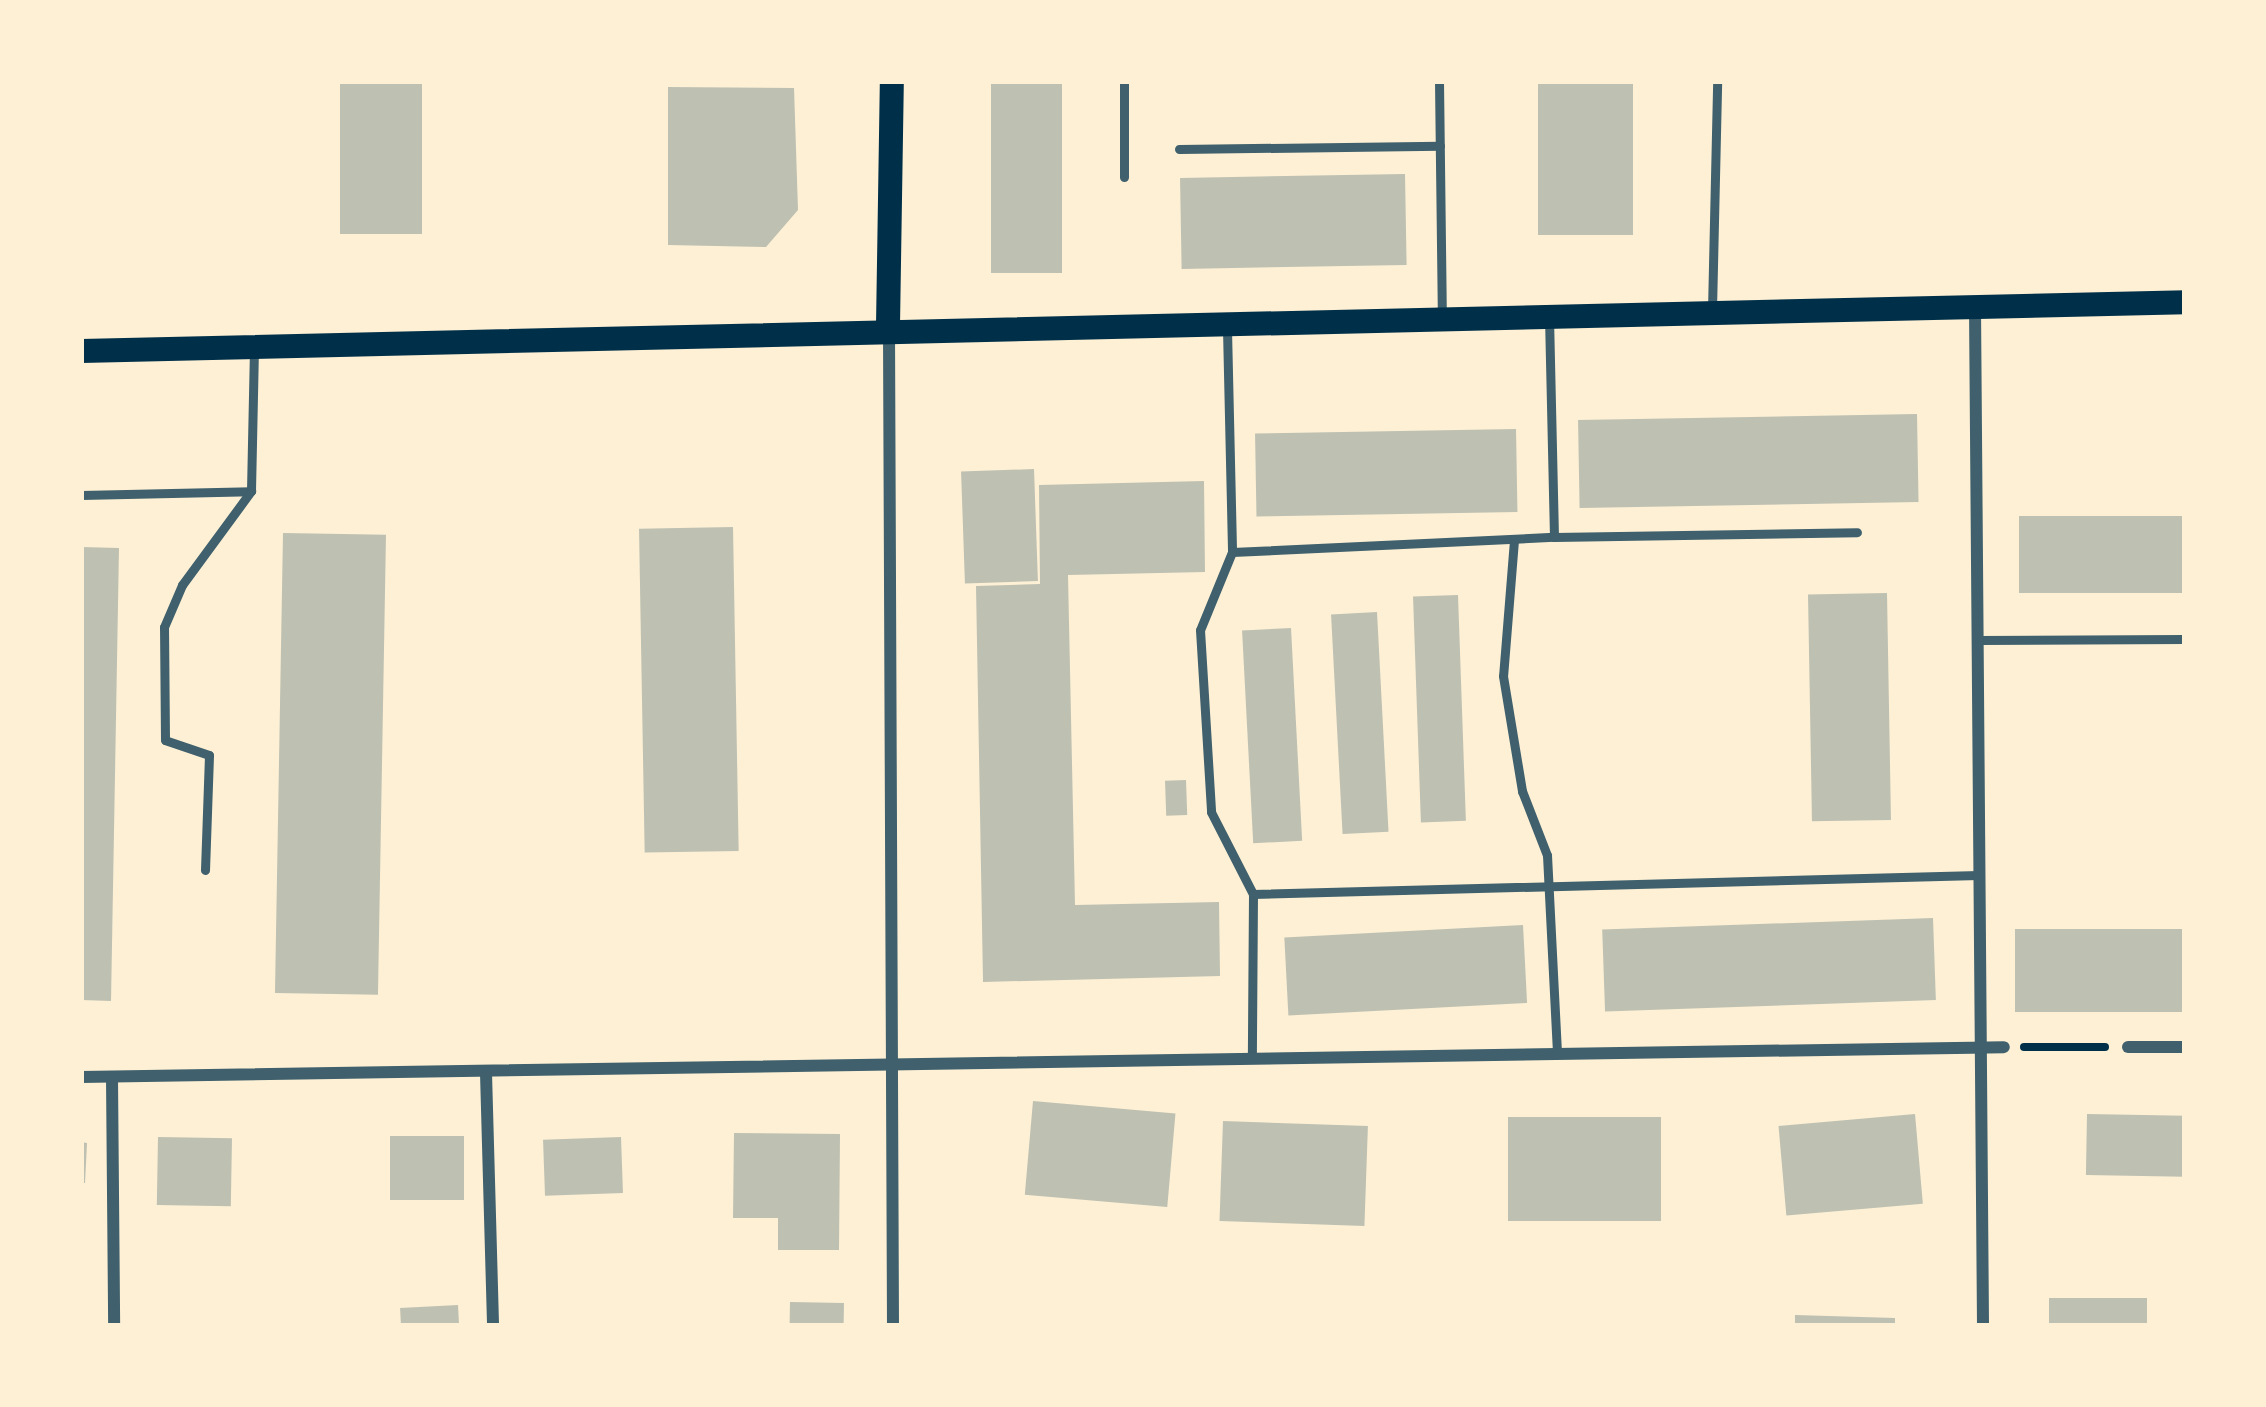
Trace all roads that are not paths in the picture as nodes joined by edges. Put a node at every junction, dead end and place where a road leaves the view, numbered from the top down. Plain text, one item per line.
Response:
1 (892, 81) edge
2 (1124, 81) edge
3 (1439, 81) edge
4 (1717, 81) edge
5 (1440, 146) junction
6 (1179, 148) dead end
7 (1124, 177) dead end
8 (2185, 302) edge
9 (1975, 306) junction
10 (1712, 310) junction
11 (1549, 314) junction
12 (1442, 315) junction
13 (1226, 320) junction
14 (889, 326) junction
15 (254, 346) junction
16 (81, 350) edge
17 (250, 491) junction
18 (81, 495) edge
19 (1857, 532) dead end
20 (1554, 537) junction
21 (1514, 540) junction
22 (1232, 552) junction
23 (2185, 639) edge
24 (1978, 640) junction
25 (206, 870) dead end
26 (1979, 874) junction
27 (1551, 885) junction
28 (1253, 894) junction
29 (1983, 1047) junction
30 (2004, 1047) road end
31 (2128, 1047) road end
32 (2185, 1047) edge
33 (1557, 1052) junction
34 (1252, 1055) junction
35 (896, 1059) junction
36 (487, 1073) junction
37 (81, 1077) edge
38 (112, 1078) junction
39 (114, 1326) edge
40 (493, 1326) edge
41 (893, 1326) edge
42 (1983, 1326) edge

1 - 14 main road
2 - 7 lane
3 - 5 lane
4 - 10 lane
5 - 6 lane
5 - 12 lane
8 - 9 main road
9 - 10 main road
9 - 24 street
10 - 11 main road
11 - 12 main road
11 - 20 lane
12 - 13 main road
13 - 14 main road
13 - 22 lane
14 - 15 main road
14 - 35 street
15 - 16 main road
15 - 17 lane
17 - 18 lane
17 - 25 lane
19 - 20 lane
20 - 21 lane
21 - 22 lane
21 - 27 lane
22 - 28 lane
23 - 24 lane
24 - 26 street
26 - 27 lane
26 - 29 street
27 - 28 lane
27 - 33 lane
28 - 34 lane
29 - 30 street
29 - 33 street
29 - 42 street
31 - 32 street
33 - 34 street
34 - 35 street
35 - 36 street
35 - 41 street
36 - 38 street
36 - 40 street
37 - 38 street
38 - 39 street

